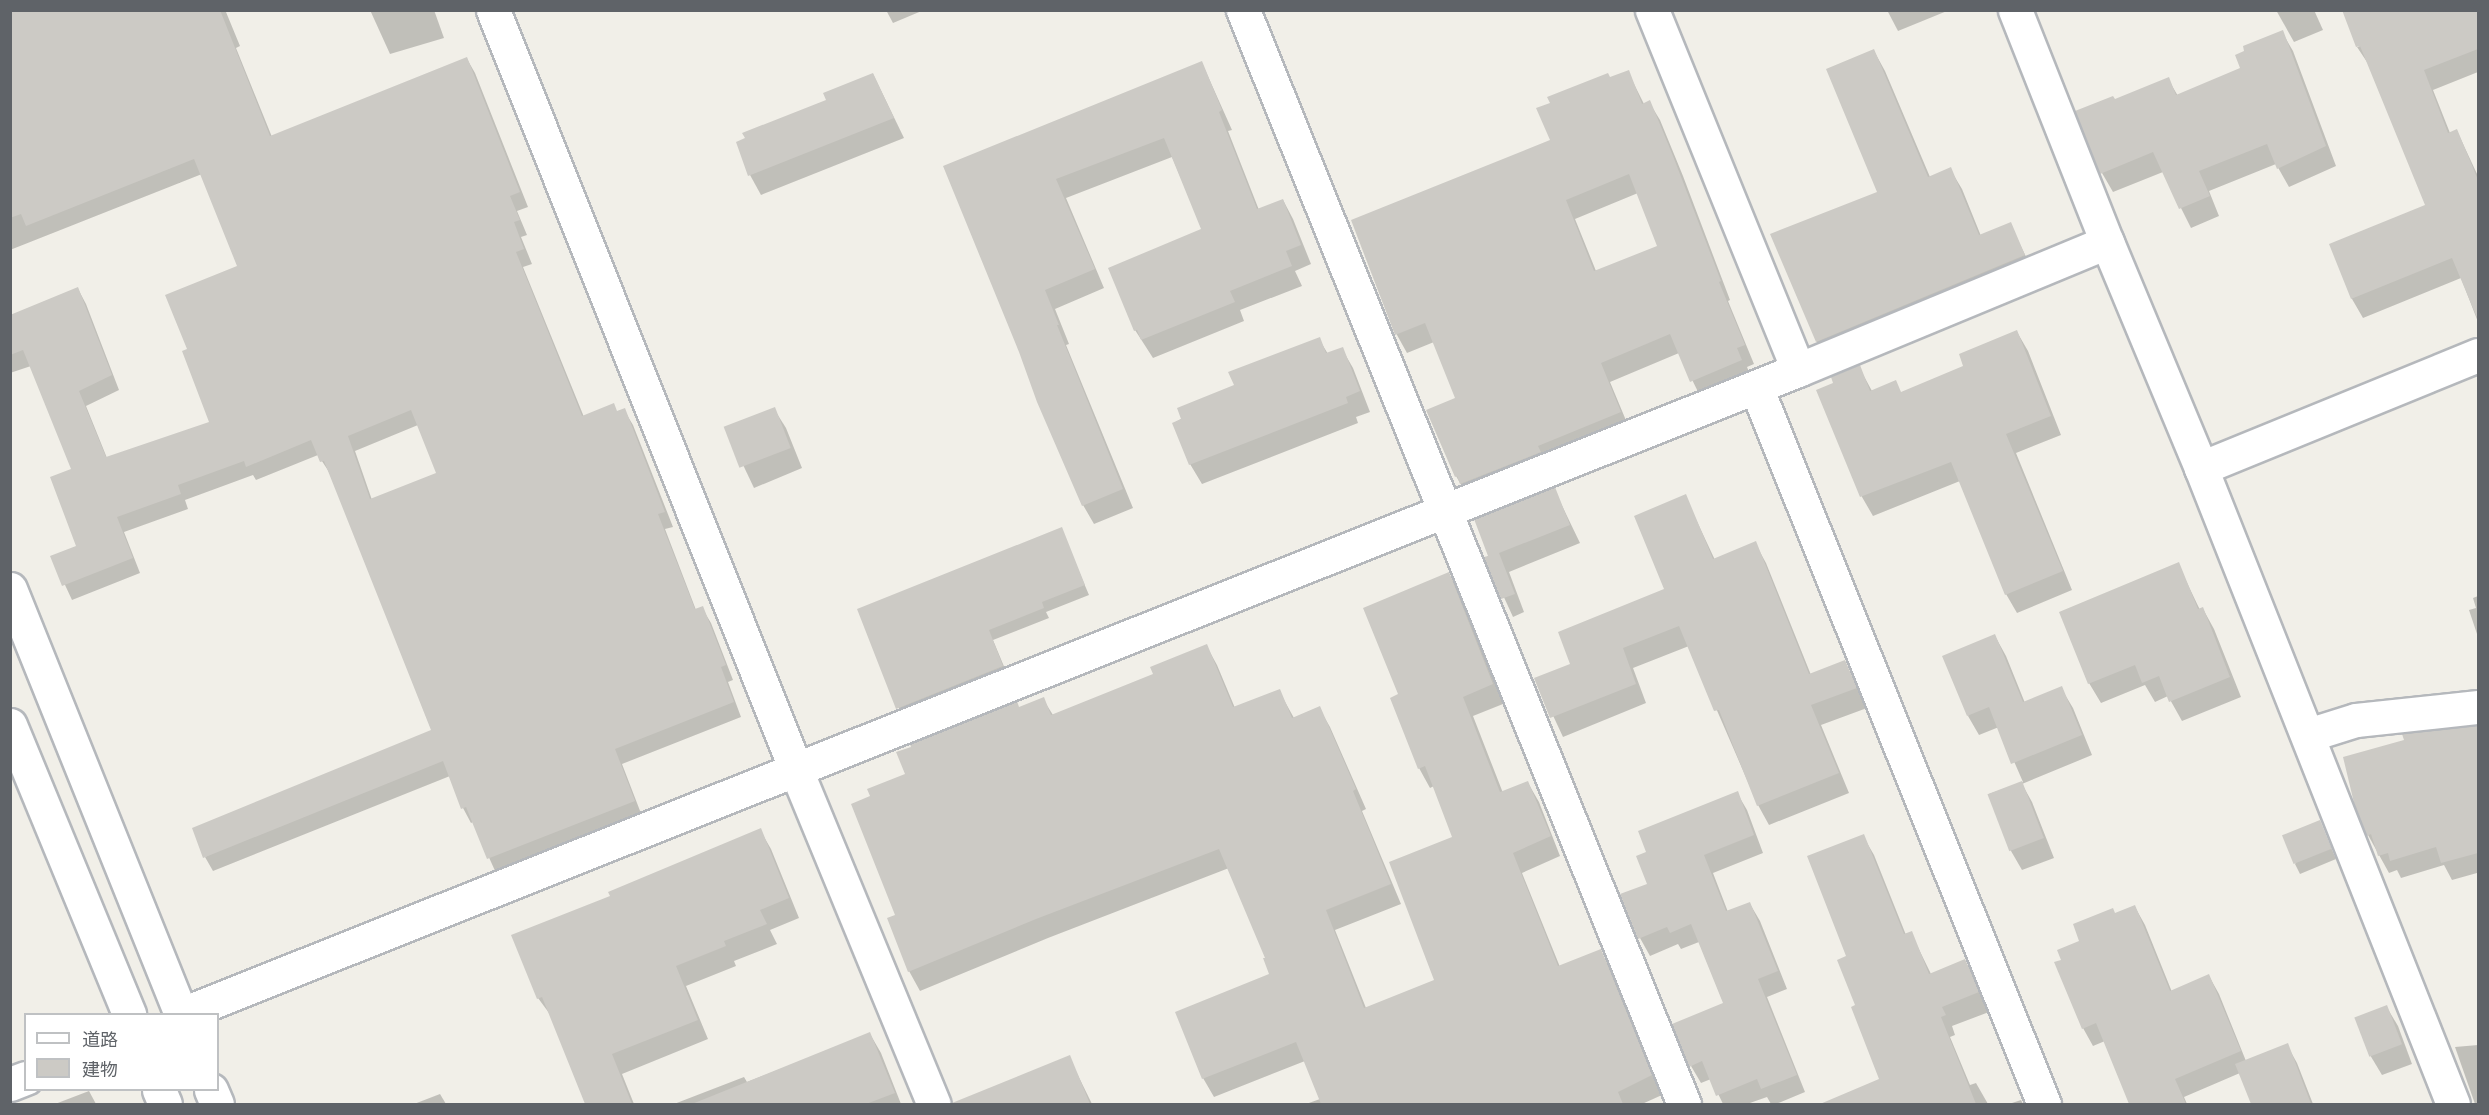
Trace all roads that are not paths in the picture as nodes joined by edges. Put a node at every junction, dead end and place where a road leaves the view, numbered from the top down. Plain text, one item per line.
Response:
1 (493, 10) edge
2 (1243, 10) edge
3 (1652, 10) edge
4 (2015, 10) edge
5 (2107, 242) junction
6 (2478, 356) edge
7 (1798, 370) junction
8 (1756, 387) junction
9 (2201, 468) junction
10 (1444, 510) junction
11 (10, 589) edge
12 (2478, 707) edge
13 (10, 725) edge
14 (2307, 735) junction
15 (796, 770) junction
16 (129, 1013) edge
17 (181, 1013) edge
18 (184, 1013) edge
19 (934, 1104) edge
20 (1684, 1104) edge
21 (2044, 1104) edge
22 (2453, 1104) edge

1 - 15 street
2 - 10 street
3 - 7 street
4 - 5 street
5 - 7 street
5 - 9 street
6 - 9 street
7 - 8 street
8 - 10 street
8 - 21 street
9 - 14 street
10 - 15 street
10 - 20 street
11 - 17 street
12 - 14 street
13 - 16 street
14 - 22 street
15 - 18 street
15 - 19 street

